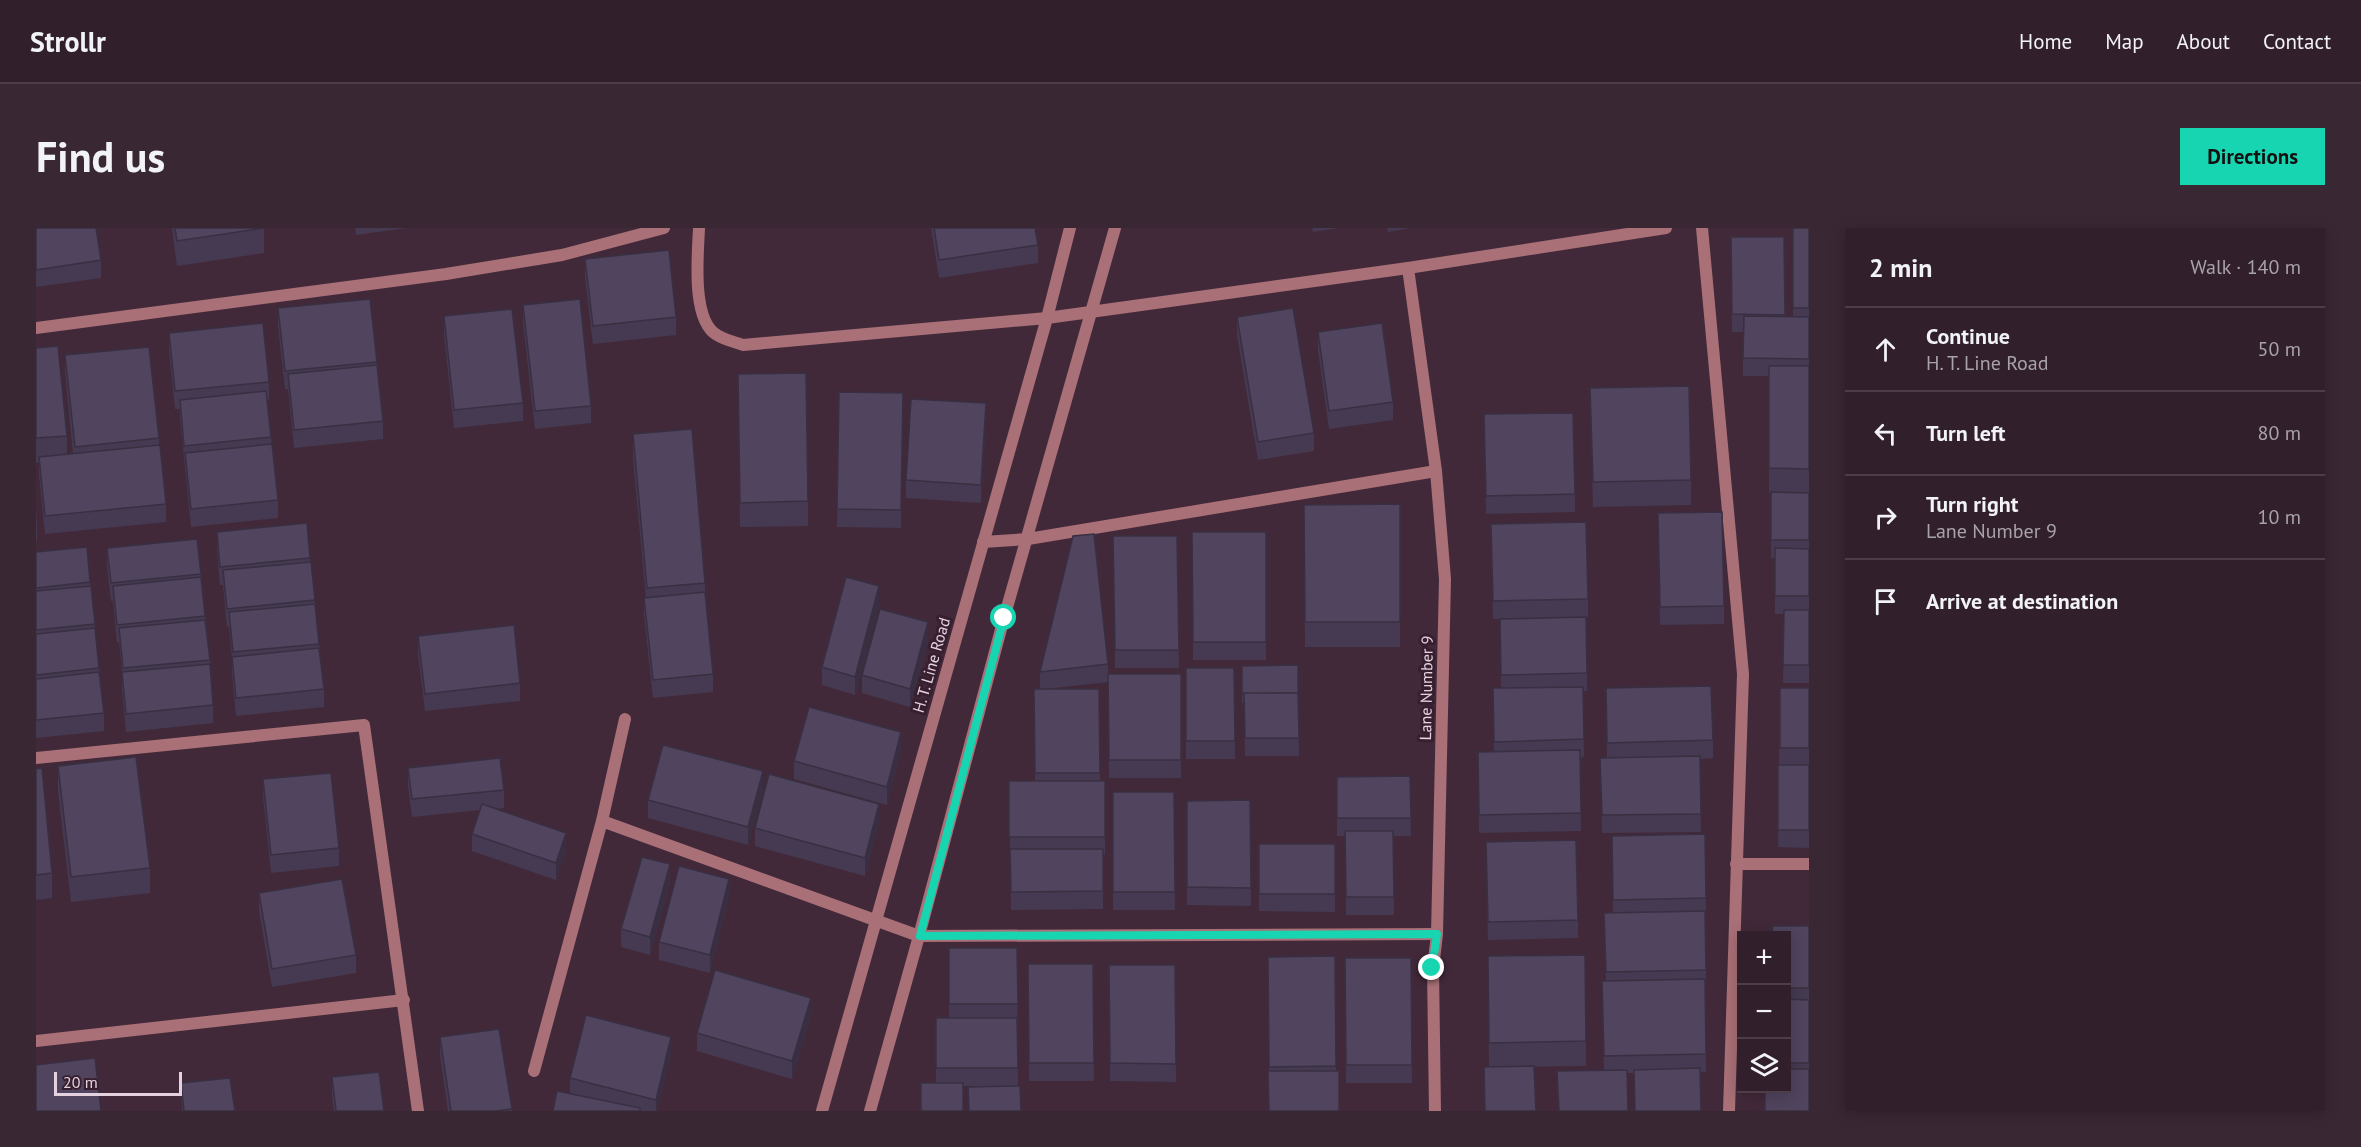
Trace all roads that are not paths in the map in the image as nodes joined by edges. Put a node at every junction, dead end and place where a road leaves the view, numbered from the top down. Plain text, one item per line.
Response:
1 (699, 228) edge
2 (1070, 228) edge
3 (1115, 228) edge
4 (1666, 228) edge
5 (1702, 228) edge
6 (660, 229) edge
7 (1408, 268) junction
8 (1092, 311) junction
9 (1047, 318) junction
10 (36, 328) edge
11 (1436, 471) junction
12 (1028, 539) junction
13 (983, 542) junction
14 (625, 719) dead end
15 (36, 758) edge
16 (602, 821) junction
17 (1736, 864) junction
18 (1809, 864) edge
19 (876, 920) junction
20 (1437, 934) junction
21 (920, 936) junction
22 (404, 1000) junction
23 (36, 1041) edge
24 (534, 1071) dead end
25 (418, 1111) edge
26 (822, 1111) edge
27 (870, 1111) edge
28 (1435, 1111) edge
29 (1729, 1111) edge

1 - 9 street
2 - 9 street, H. T. Line Road
3 - 8 street
4 - 7 street
5 - 17 street
6 - 10 street
7 - 8 street
7 - 11 street, Lane Number 9
8 - 9 street
8 - 12 street
9 - 13 street, H. T. Line Road
11 - 12 street
11 - 20 street, Lane Number 9
12 - 13 street
12 - 21 street
13 - 19 street, H. T. Line Road
14 - 16 street
15 - 22 street
16 - 19 street
16 - 24 street
17 - 18 street
17 - 29 street
19 - 21 street
19 - 26 street, H. T. Line Road
20 - 21 street
20 - 28 street, Lane Number 9
21 - 27 street
22 - 23 street
22 - 25 street

